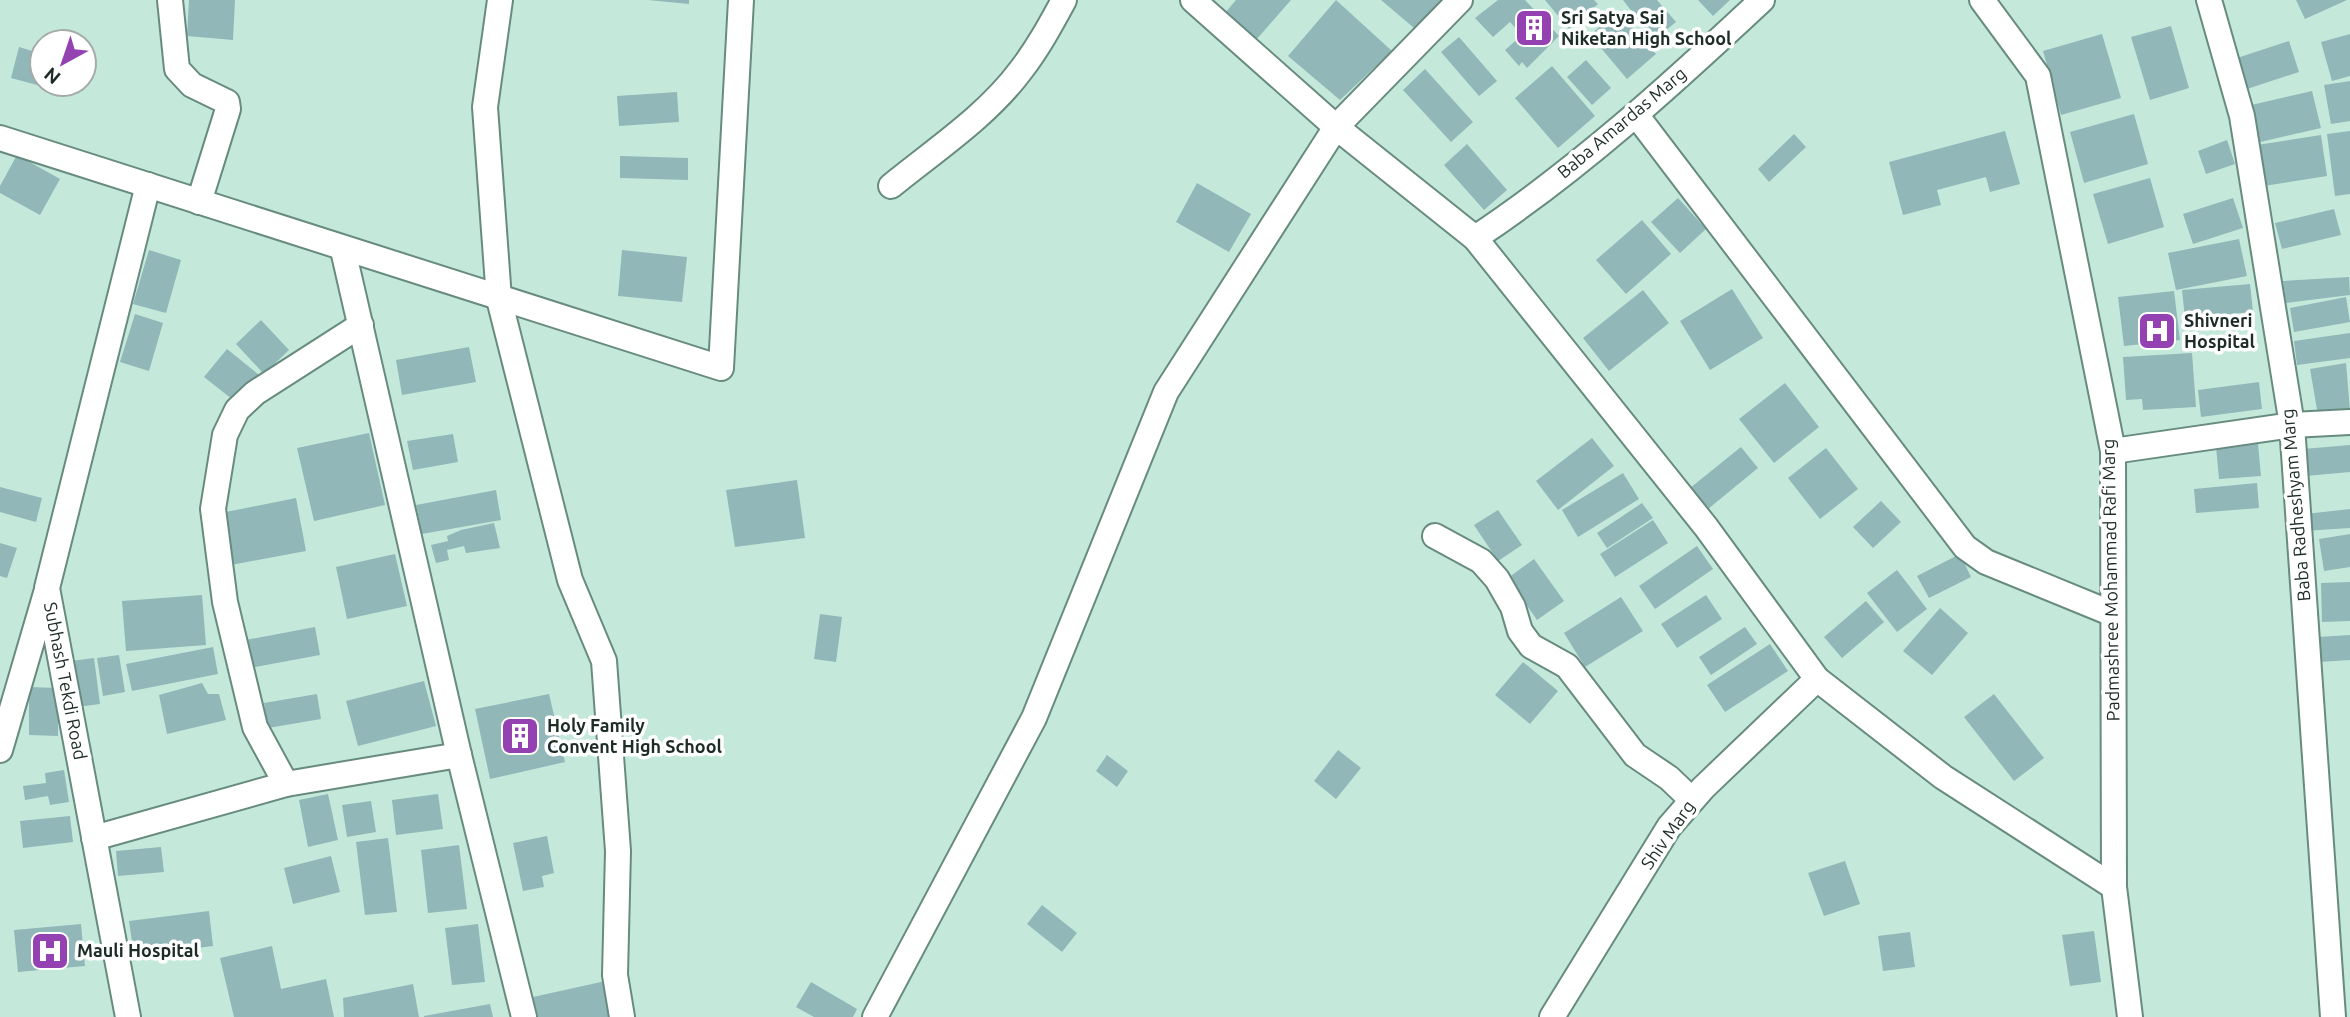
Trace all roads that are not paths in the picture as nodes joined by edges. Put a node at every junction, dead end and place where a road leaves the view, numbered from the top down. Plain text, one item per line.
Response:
1 (170, 0) edge
2 (500, 0) edge
3 (741, 0) edge
4 (1064, 0) edge
5 (1193, 0) edge
6 (1460, 0) edge
7 (1762, 0) edge
8 (1982, 0) edge
9 (2209, 0) edge
10 (1637, 116) junction
11 (1336, 127) junction
12 (0, 138) edge
13 (148, 185) junction
14 (891, 186) dead end
15 (199, 202) junction
16 (1475, 238) junction
17 (343, 250) junction
18 (499, 299) junction
19 (361, 325) junction
20 (2350, 422) edge
21 (2292, 425) junction
22 (2113, 451) junction
23 (1435, 536) dead end
24 (47, 587) junction
25 (2113, 614) junction
26 (1817, 679) junction
27 (0, 750) edge
28 (459, 755) junction
29 (285, 784) junction
30 (1692, 800) junction
31 (94, 838) junction
32 (2114, 887) junction
33 (128, 1017) edge
34 (524, 1017) edge
35 (622, 1017) edge
36 (876, 1017) edge
37 (1552, 1017) edge
38 (2130, 1017) edge
39 (2333, 1017) edge

1 - 15 street
2 - 18 street
3 - 18 street
4 - 14 street
5 - 11 street
6 - 11 street
7 - 10 street, Baba Amardas Marg
8 - 22 street, Padmashree Mohammad Rafi Marg
9 - 21 street, Baba Radheshyam Marg
10 - 16 street, Baba Amardas Marg
10 - 25 street
11 - 16 street
11 - 36 street
12 - 13 street
13 - 15 street
13 - 24 street, Subhash Tekdi Road
15 - 17 street
16 - 26 street
17 - 18 street
17 - 19 street
18 - 35 street
19 - 28 street
19 - 29 street
20 - 21 street
21 - 22 street
21 - 39 street, Baba Radheshyam Marg
22 - 25 street, Padmashree Mohammad Rafi Marg
23 - 30 street
24 - 27 street
24 - 31 street, Subhash Tekdi Road
25 - 32 street, Padmashree Mohammad Rafi Marg
26 - 30 street, Shiv Marg
26 - 32 street
28 - 29 street
28 - 34 street
29 - 31 street
30 - 37 street, Shiv Marg
31 - 33 street, Subhash Tekdi Road
32 - 38 street, Padmashree Mohammad Rafi Marg

